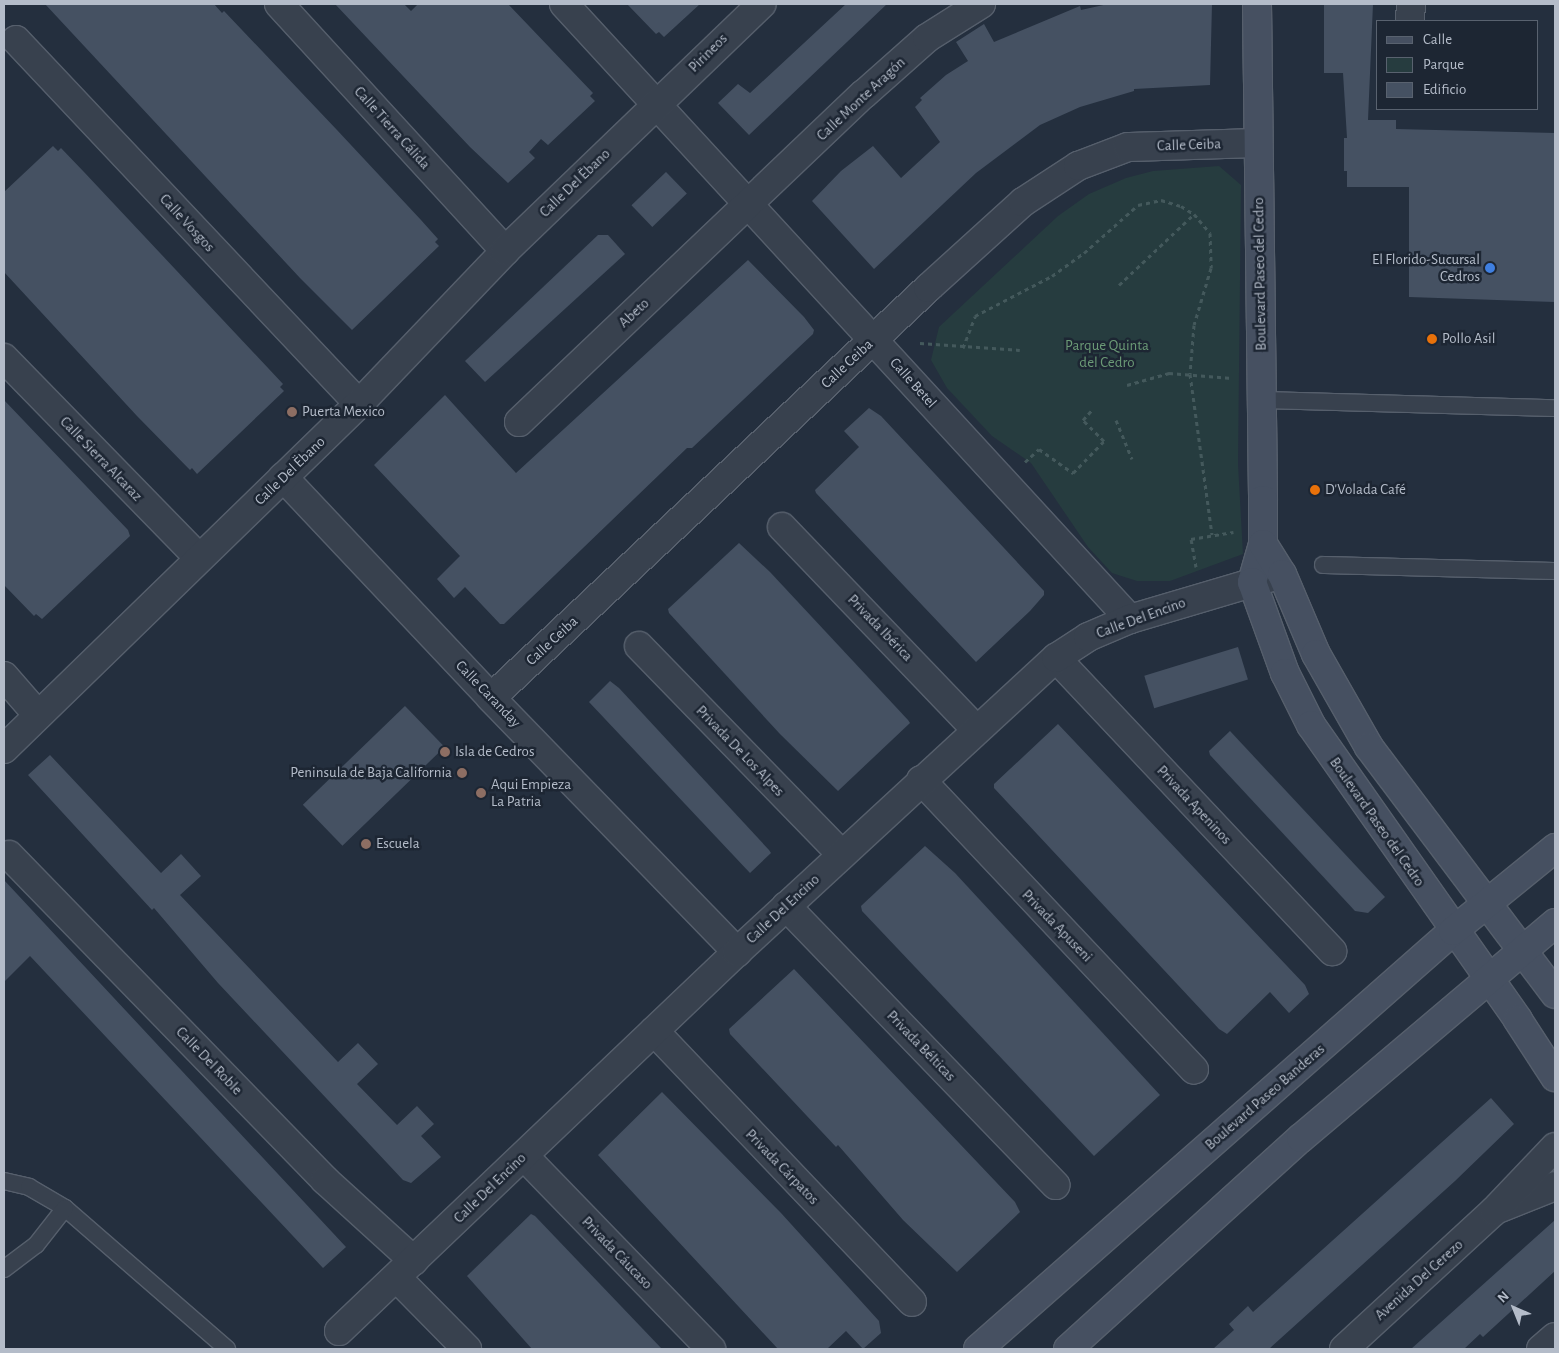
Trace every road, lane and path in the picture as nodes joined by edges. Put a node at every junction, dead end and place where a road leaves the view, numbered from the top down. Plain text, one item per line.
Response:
1 (279, 4) edge
2 (564, 4) edge
3 (762, 4) edge
4 (981, 4) edge
5 (1258, 4) edge
6 (1411, 4) edge
7 (1410, 20) edge
8 (16, 40) dead end
9 (657, 104) junction
10 (1258, 143) junction
11 (750, 205) junction
12 (1194, 214) junction
13 (505, 251) junction
14 (1119, 285) dead end
15 (897, 317) junction
16 (874, 339) junction
17 (963, 348) junction
18 (1020, 350) dead end
19 (4, 358) edge
20 (1190, 374) junction
21 (1127, 385) dead end
22 (1262, 391) junction
23 (359, 404) junction
24 (1555, 408) edge
25 (1093, 409) dead end
26 (1116, 420) dead end
27 (519, 422) dead end
28 (1132, 459) dead end
29 (986, 465) junction
30 (284, 477) junction
31 (782, 527) dead end
32 (1212, 535) junction
33 (1263, 535) junction
34 (1191, 539) dead end
35 (199, 558) junction
36 (1323, 564) dead end
37 (1555, 571) edge
38 (1282, 574) junction
39 (1252, 582) junction
40 (1130, 619) junction
41 (639, 646) dead end
42 (1056, 658) junction
43 (4, 676) edge
44 (491, 698) junction
45 (38, 715) junction
46 (976, 729) junction
47 (4, 749) edge
48 (921, 780) junction
49 (1555, 848) edge
50 (8, 855) dead end
51 (842, 855) junction
52 (1486, 905) junction
53 (786, 906) junction
54 (1555, 924) edge
55 (1453, 931) junction
56 (1332, 951) dead end
57 (1522, 951) junction
58 (737, 952) junction
59 (1488, 978) junction
60 (1555, 994) edge
61 (654, 1031) junction
62 (1194, 1070) dead end
63 (1555, 1078) edge
64 (1555, 1147) edge
65 (524, 1156) junction
66 (4, 1181) edge
67 (1055, 1185) dead end
68 (1555, 1186) edge
69 (65, 1208) junction
70 (1494, 1211) junction
71 (4, 1269) edge
72 (405, 1270) junction
73 (912, 1302) dead end
74 (339, 1331) dead end
75 (1555, 1337) edge
76 (227, 1349) edge
77 (467, 1349) edge
78 (711, 1349) edge
79 (978, 1349) edge
80 (1068, 1349) edge
81 (1344, 1349) edge
82 (1541, 1349) edge

1 - 13 street, Calle Tierra Cálida
2 - 9 street, Calle Betel
3 - 9 street, Pirineos
4 - 11 street, Calle Monte Aragón
5 - 10 street, Boulevard Paseo del Cedro
6 - 7 street
8 - 23 street, Calle Vosgos
9 - 11 street, Calle Betel
9 - 13 street, Calle Del Ëbano
10 - 15 street, Calle Ceiba
10 - 22 street, Boulevard Paseo del Cedro
11 - 16 street, Calle Betel
11 - 27 street, Abeto
12 - 14 path
12 - 17 path
12 - 20 path
13 - 23 street, Calle Del Ëbano
15 - 16 street, Calle Ceiba
15 - 17 path
16 - 29 street, Calle Betel
16 - 44 street, Calle Ceiba
17 - 18 path
19 - 35 street, Calle Sierra Alcaraz
20 - 21 path
20 - 22 path
20 - 32 path
22 - 24 lane
22 - 33 street, Boulevard Paseo del Cedro
23 - 30 street, Calle Del Ëbano
25 - 29 path
26 - 28 path
29 - 40 street, Calle Betel
30 - 35 street, Calle Del Ëbano
30 - 44 street, Calle Caranday
31 - 46 street, Privada Ibérica
32 - 33 path
32 - 34 path
33 - 38 street
33 - 39 street, Boulevard Paseo del Cedro
35 - 45 street, Calle Del Ëbano
36 - 37 lane
38 - 39 street, Calle Del Encino
38 - 52 street
39 - 40 street, Calle Del Encino
39 - 55 street, Boulevard Paseo del Cedro
40 - 42 street, Calle Del Encino
41 - 51 street, Privada De Los Alpes
42 - 46 street, Calle Del Encino
42 - 56 street, Privada Apeninos
43 - 45 street
44 - 58 street, Calle Caranday
45 - 47 street, Calle Del Ëbano
46 - 48 street, Calle Del Encino
48 - 51 street, Calle Del Encino
48 - 62 street, Privada Apuseni
49 - 52 street, Boulevard Paseo Banderas
50 - 72 street, Calle Del Roble
51 - 53 street, Calle Del Encino
52 - 55 street, Boulevard Paseo Banderas
52 - 57 street
53 - 58 street, Calle Del Encino
53 - 67 street, Privada Bélticas
54 - 57 street
55 - 59 street, Boulevard Paseo del Cedro
55 - 79 street, Boulevard Paseo Banderas
57 - 59 street
57 - 60 street
58 - 61 street, Calle Del Encino
59 - 63 street, Boulevard Paseo del Cedro
59 - 80 street
61 - 65 street, Calle Del Encino
61 - 73 street, Privada Cárpatos
64 - 70 street, Avenida Del Cerezo
65 - 72 street, Calle Del Encino
65 - 78 street, Privada Cáucaso
66 - 69 lane
68 - 70 street, Avenida Del Cerezo
69 - 71 lane
69 - 76 lane
70 - 81 street, Avenida Del Cerezo
72 - 74 street, Calle Del Encino
72 - 77 street, Calle Del Roble
75 - 82 street

